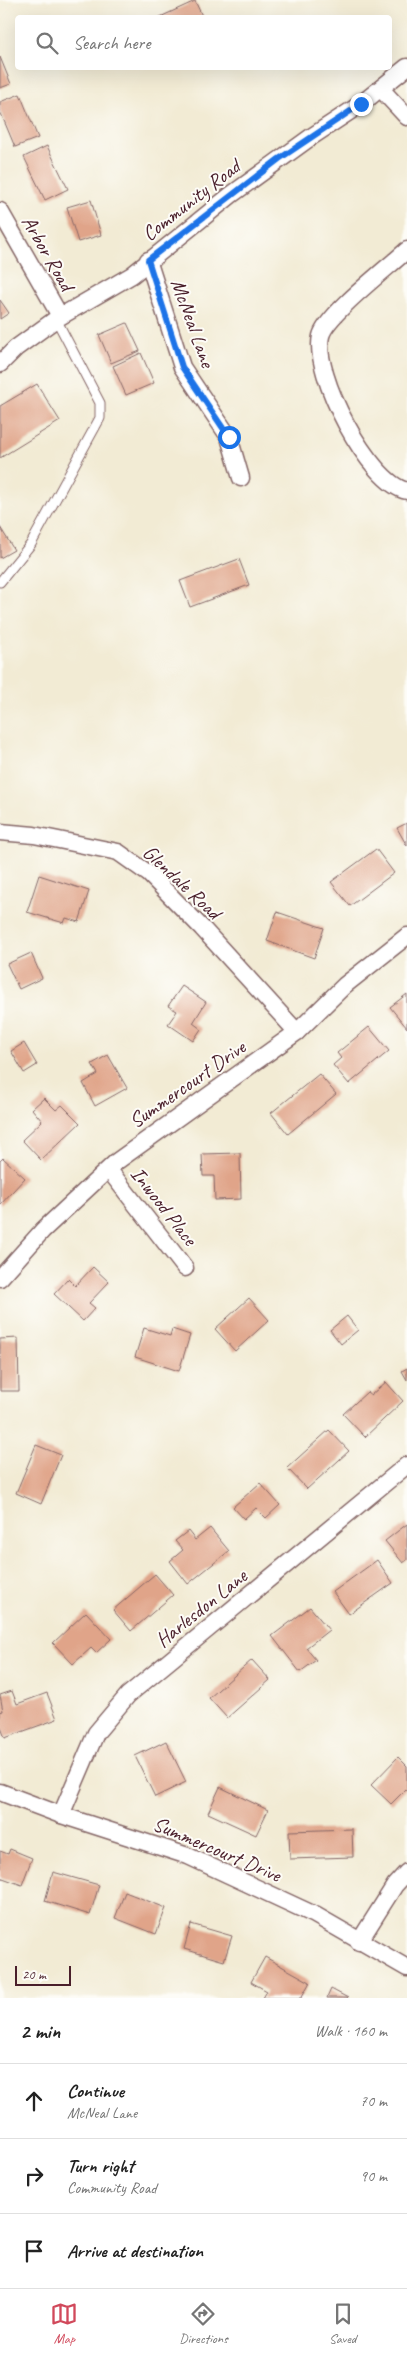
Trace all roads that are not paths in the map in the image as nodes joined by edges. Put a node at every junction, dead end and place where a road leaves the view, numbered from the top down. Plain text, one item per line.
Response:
1 (407, 67) edge
2 (381, 89) junction
3 (407, 116) edge
4 (0, 211) edge
5 (407, 250) edge
6 (148, 260) junction
7 (58, 318) junction
8 (0, 364) edge
9 (241, 478) dead end
10 (407, 491) edge
11 (0, 582) edge
12 (0, 832) edge
13 (407, 936) edge
14 (297, 1032) junction
15 (108, 1170) junction
16 (185, 1268) dead end
17 (0, 1278) edge
18 (407, 1465) edge
19 (0, 1792) edge
20 (61, 1815) junction
21 (407, 1872) edge
22 (359, 1942) junction
23 (407, 1968) edge

1 - 2 street, Community Road
2 - 3 street
2 - 6 street, Community Road
4 - 7 street, Arbor Road
5 - 10 street
6 - 7 street, Community Road
6 - 9 street, McNeal Lane
7 - 8 street, Community Road
7 - 11 lane
12 - 14 street, Glendale Road
13 - 14 street, Summercourt Drive
14 - 15 street, Summercourt Drive
15 - 16 street, Inwood Place
15 - 17 street, Summercourt Drive
18 - 20 street, Harlesdon Lane
19 - 20 street, Summercourt Drive
20 - 22 street, Summercourt Drive
21 - 22 street
22 - 23 street, Summercourt Drive

